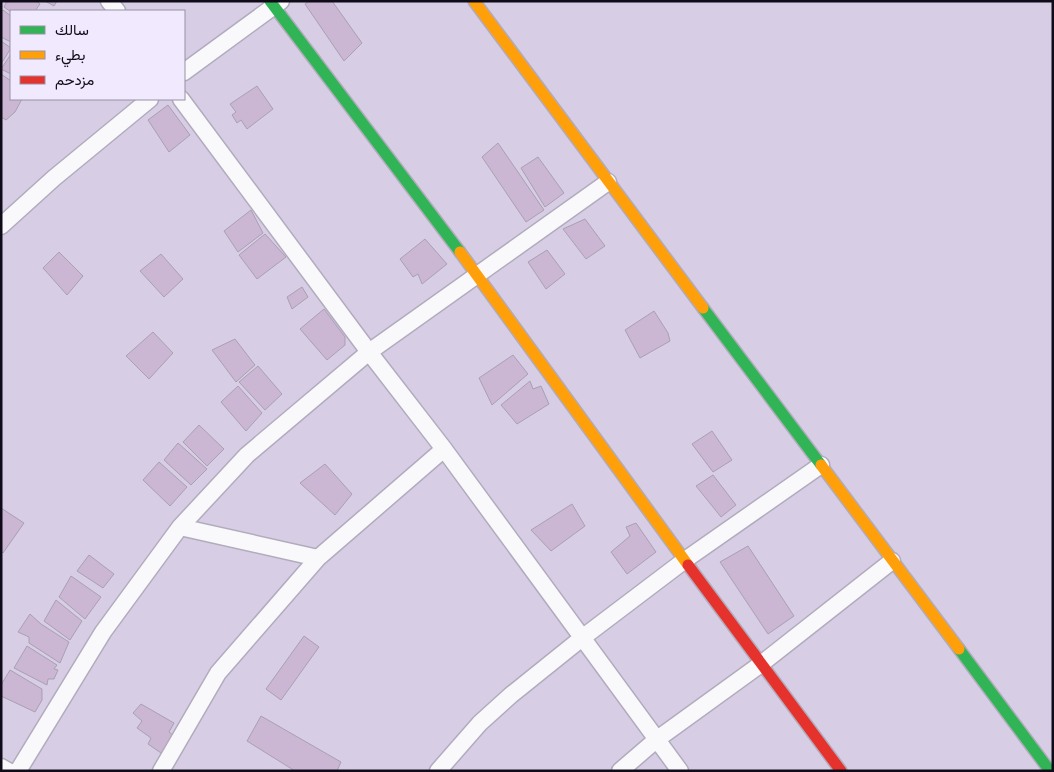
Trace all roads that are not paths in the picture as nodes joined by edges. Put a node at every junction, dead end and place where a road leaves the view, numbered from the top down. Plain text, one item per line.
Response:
1 (474, 1) edge
2 (275, 3) edge
3 (185, 71) edge
4 (149, 100) edge
5 (182, 100) edge
6 (608, 182) junction
7 (1, 226) edge
8 (478, 274) junction
9 (369, 352) junction
10 (444, 449) junction
11 (821, 466) junction
12 (180, 527) junction
13 (318, 558) junction
14 (684, 560) junction
15 (892, 561) junction
16 (582, 638) junction
17 (761, 664) junction
18 (656, 740) junction
19 (1, 767) edge
20 (8, 771) edge
21 (18, 771) edge
22 (161, 771) edge
23 (438, 771) edge
24 (620, 771) edge
25 (680, 771) edge
26 (842, 771) edge
27 (1050, 771) edge

1 - 6 street
2 - 3 street
2 - 8 street
4 - 7 street
5 - 9 street
6 - 8 street
6 - 11 street
8 - 9 street
8 - 14 street
9 - 10 street
9 - 12 street
10 - 13 street
10 - 16 street
11 - 14 street
11 - 15 street
12 - 13 street
12 - 21 street
13 - 22 street
14 - 16 street
14 - 17 street
15 - 17 street
15 - 27 street
16 - 18 street
16 - 23 street
17 - 18 street
17 - 26 street
18 - 24 street
18 - 25 street
19 - 20 street

